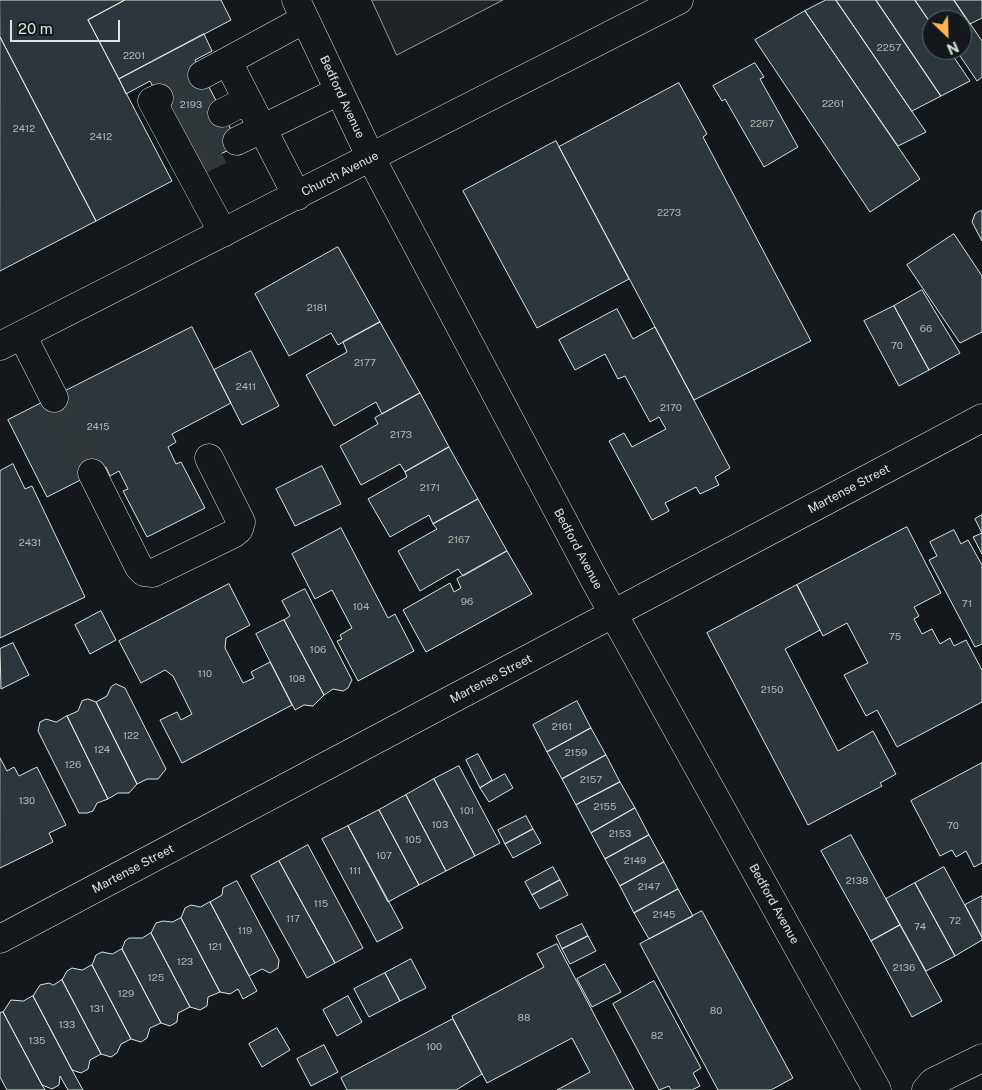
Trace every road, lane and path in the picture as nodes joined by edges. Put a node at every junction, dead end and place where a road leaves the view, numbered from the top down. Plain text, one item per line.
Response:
1 (679, 0) edge
2 (301, 9) edge
3 (228, 62) junction
4 (202, 75) tunnel mouth
5 (339, 91) junction
6 (159, 98) dead end
7 (247, 100) junction
8 (222, 113) tunnel mouth
9 (262, 129) junction
10 (237, 141) tunnel mouth
11 (371, 158) junction
12 (297, 196) junction
13 (223, 233) junction
14 (11, 341) edge
15 (54, 398) tunnel mouth
16 (982, 418) edge
17 (209, 458) dead end
18 (92, 473) tunnel mouth
19 (613, 614) junction
20 (0, 939) edge
21 (982, 1058) edge
22 (877, 1090) edge
23 (926, 1090) edge

1 - 11 main road, Church Avenue
2 - 3 main road
2 - 5 main road, Bedford Avenue
3 - 4 main road
3 - 7 main road
5 - 9 main road
5 - 11 main road, Bedford Avenue
6 - 13 main road
7 - 8 main road
7 - 9 main road
9 - 10 main road
9 - 12 main road
11 - 12 main road, Church Avenue
11 - 19 main road, Bedford Avenue
12 - 13 main road, Church Avenue
13 - 14 main road, Church Avenue
14 - 15 main road
16 - 19 main road, Martense Street
17 - 18 main road
19 - 20 main road, Martense Street
19 - 22 main road, Bedford Avenue
21 - 23 main road

